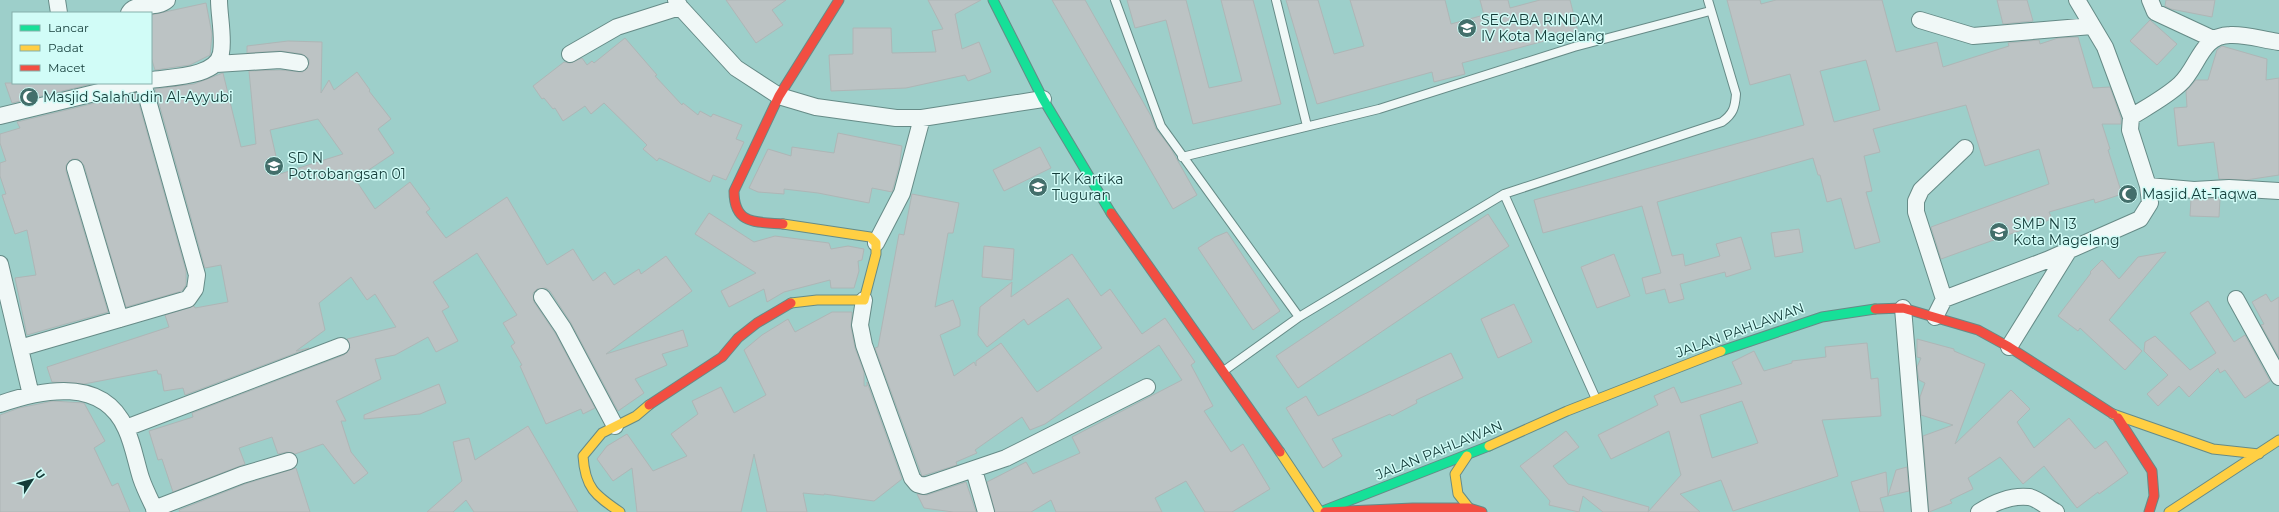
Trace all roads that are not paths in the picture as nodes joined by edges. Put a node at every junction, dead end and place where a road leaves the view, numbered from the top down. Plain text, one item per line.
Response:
1 (57, 0) edge
2 (167, 0) edge
3 (219, 0) edge
4 (839, 0) edge
5 (993, 0) edge
6 (1115, 0) edge
7 (1276, 0) edge
8 (1708, 0) edge
9 (2077, 0) edge
10 (2150, 0) edge
11 (678, 4) edge
12 (1710, 11) junction
13 (59, 12) edge
14 (130, 12) edge
15 (1920, 20) dead end
16 (2092, 26) junction
17 (2214, 39) junction
18 (2279, 42) edge
19 (570, 54) dead end
20 (300, 63) dead end
21 (216, 64) junction
22 (152, 80) edge
23 (132, 84) edge
24 (143, 84) edge
25 (778, 96) junction
26 (1044, 99) junction
27 (0, 116) edge
28 (2131, 117) junction
29 (922, 118) junction
30 (1307, 126) junction
31 (1965, 148) dead end
32 (1182, 157) junction
33 (75, 168) dead end
34 (2148, 186) junction
35 (2279, 191) edge
36 (1504, 194) junction
37 (876, 243) junction
38 (2069, 250) junction
39 (0, 264) edge
40 (542, 297) dead end
41 (1944, 299) junction
42 (2236, 299) dead end
43 (864, 300) junction
44 (1903, 308) junction
45 (1935, 317) junction
46 (1299, 318) junction
47 (120, 319) junction
48 (342, 346) dead end
49 (2009, 347) junction
50 (20, 348) junction
51 (1223, 370) junction
52 (2279, 377) edge
53 (1147, 387) dead end
54 (31, 395) junction
55 (1596, 400) junction
56 (0, 404) edge
57 (2118, 418) junction
58 (615, 426) junction
59 (126, 428) junction
60 (2279, 440) edge
61 (2259, 454) junction
62 (1468, 456) junction
63 (289, 460) dead end
64 (974, 470) junction
65 (1469, 508) junction
66 (155, 511) edge
67 (1374, 511) edge
68 (620, 512) edge
69 (986, 512) edge
70 (1320, 512) edge
71 (1482, 512) edge
72 (1920, 512) edge
73 (1979, 512) edge
74 (2056, 512) edge
75 (2149, 512) edge
76 (2169, 512) edge

1 - 13 street
2 - 14 street
3 - 21 street
4 - 25 main road
5 - 26 main road
6 - 32 lane
7 - 30 lane
8 - 12 lane
9 - 16 street
10 - 17 street
11 - 19 street
11 - 25 street
12 - 30 lane
12 - 36 lane
15 - 16 street
16 - 28 street
17 - 18 street
17 - 28 street
20 - 21 street
21 - 22 street
23 - 27 street
24 - 47 street
25 - 29 street
25 - 37 main road
26 - 29 street
26 - 51 main road
28 - 34 street
29 - 37 street
30 - 32 lane
31 - 41 street
32 - 46 lane
33 - 47 street
34 - 35 street
34 - 38 street
36 - 46 lane
36 - 55 lane
37 - 43 main road
38 - 41 street
38 - 49 street
39 - 50 street
40 - 58 street
41 - 45 street
42 - 52 street
43 - 58 main road
43 - 64 street
44 - 45 main road, JALAN PAHLAWAN
44 - 55 main road, JALAN PAHLAWAN
44 - 72 street
45 - 49 main road, JALAN PAHLAWAN
46 - 51 lane
47 - 50 street
48 - 59 street
49 - 57 main road, JALAN PAHLAWAN
50 - 54 street
51 - 70 main road
53 - 64 street
54 - 56 street
54 - 59 street
55 - 62 main road, JALAN PAHLAWAN
57 - 61 main road, JALAN PAHLAWAN
57 - 75 main road
58 - 68 main road
59 - 66 street
60 - 61 main road
61 - 76 main road
62 - 65 main road
62 - 70 main road, JALAN PAHLAWAN
63 - 66 street
64 - 69 street
65 - 67 main road
65 - 71 main road
67 - 70 main road
73 - 74 street

